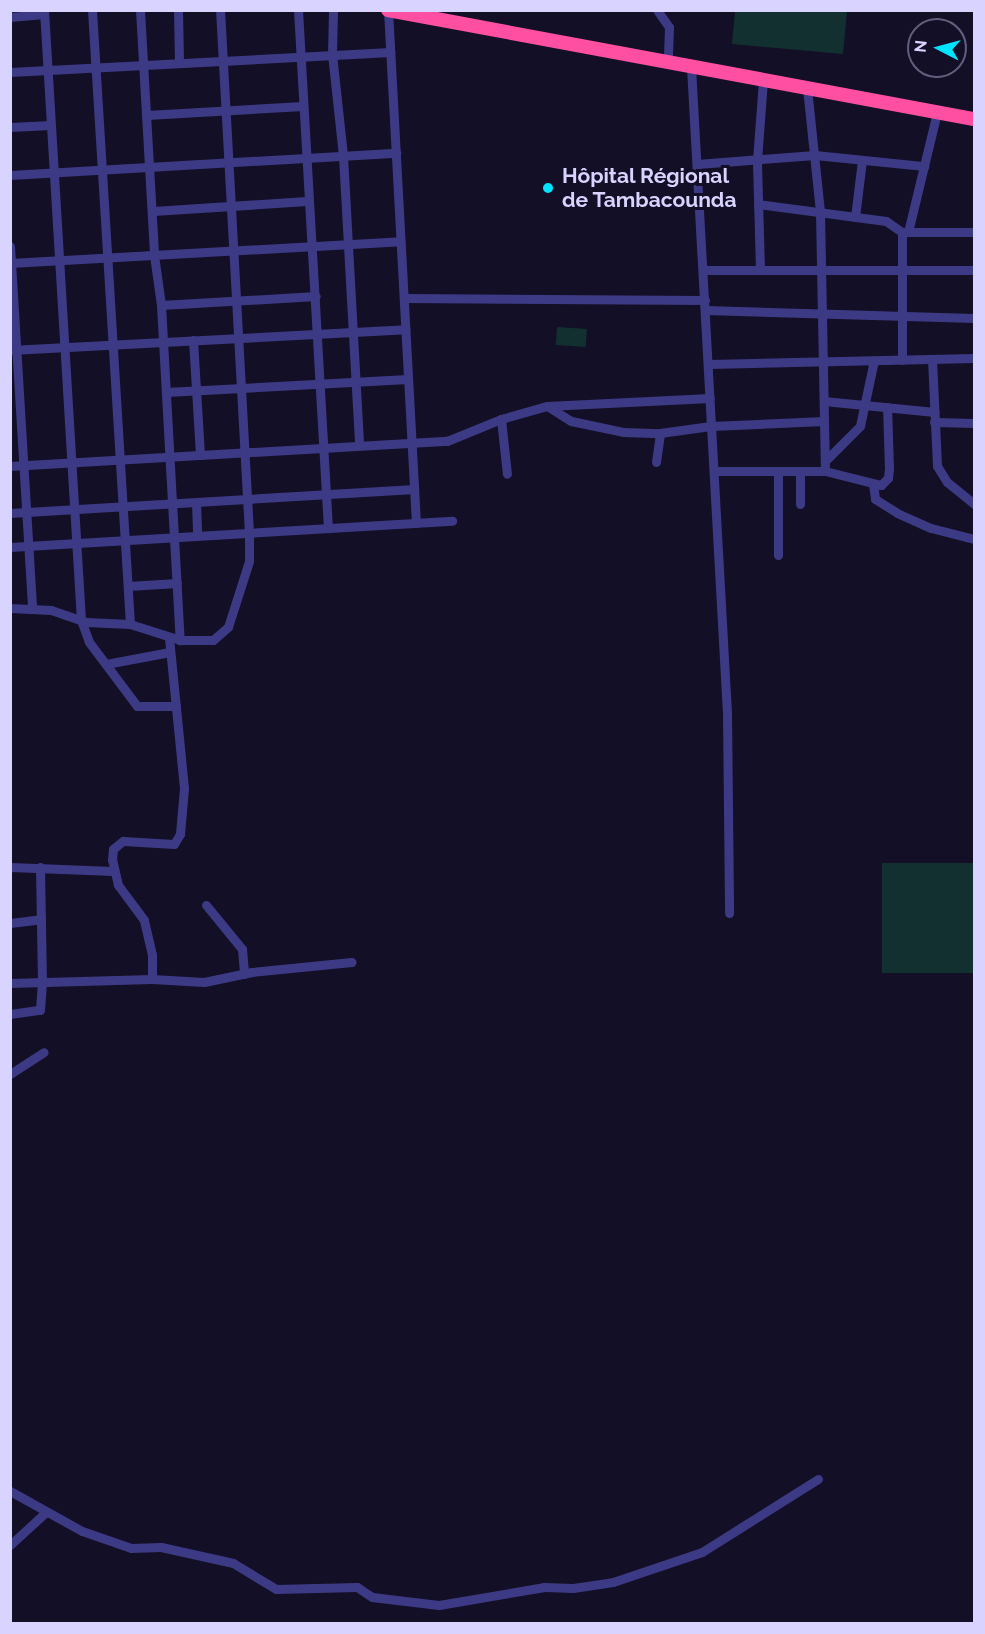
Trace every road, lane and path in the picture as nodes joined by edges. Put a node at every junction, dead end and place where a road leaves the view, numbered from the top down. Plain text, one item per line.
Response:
1 (92, 10) edge
2 (140, 10) edge
3 (178, 10) edge
4 (220, 10) edge
5 (298, 10) edge
6 (333, 10) edge
7 (388, 10) edge
8 (657, 10) edge
9 (44, 12) edge
10 (439, 14) edge
11 (10, 17) edge
12 (390, 52) junction
13 (332, 54) junction
14 (299, 56) junction
15 (223, 61) junction
16 (179, 62) junction
17 (668, 62) junction
18 (142, 65) junction
19 (96, 67) junction
20 (691, 67) junction
21 (46, 70) junction
22 (10, 72) edge
23 (763, 80) junction
24 (807, 88) junction
25 (303, 106) junction
26 (226, 111) junction
27 (937, 112) junction
28 (147, 116) junction
29 (975, 119) edge
30 (51, 125) junction
31 (10, 127) edge
32 (396, 153) junction
33 (815, 155) junction
34 (343, 156) junction
35 (305, 158) junction
36 (757, 160) junction
37 (862, 160) junction
38 (229, 162) junction
39 (697, 164) junction
40 (150, 166) junction
41 (924, 166) junction
42 (102, 169) junction
43 (53, 172) junction
44 (10, 175) edge
45 (307, 201) junction
46 (758, 204) junction
47 (231, 206) junction
48 (153, 211) junction
49 (820, 212) junction
50 (855, 217) junction
51 (905, 232) junction
52 (975, 232) edge
53 (400, 241) junction
54 (348, 244) junction
55 (10, 246) edge
56 (311, 246) junction
57 (233, 251) junction
58 (154, 255) junction
59 (107, 257) junction
60 (61, 261) junction
61 (11, 263) edge
62 (703, 270) junction
63 (760, 270) junction
64 (821, 270) junction
65 (902, 270) junction
66 (975, 270) edge
67 (316, 296) junction
68 (404, 298) junction
69 (236, 301) junction
70 (161, 305) junction
71 (705, 305) junction
72 (822, 313) junction
73 (903, 316) junction
74 (975, 318) edge
75 (405, 329) junction
76 (353, 332) junction
77 (318, 333) junction
78 (238, 338) junction
79 (193, 340) junction
80 (164, 342) junction
81 (115, 345) junction
82 (66, 347) junction
83 (14, 350) edge
84 (975, 358) edge
85 (932, 359) junction
86 (874, 360) junction
87 (903, 360) junction
88 (823, 361) junction
89 (708, 364) junction
90 (408, 379) junction
91 (356, 381) junction
92 (320, 384) junction
93 (241, 388) junction
94 (196, 391) junction
95 (166, 392) junction
96 (710, 398) junction
97 (824, 401) junction
98 (865, 404) junction
99 (547, 406) junction
100 (887, 407) junction
101 (934, 417) junction
102 (501, 419) junction
103 (824, 421) junction
104 (975, 423) edge
105 (711, 426) junction
106 (660, 433) junction
107 (412, 443) junction
108 (359, 446) junction
109 (324, 448) junction
110 (245, 452) junction
111 (200, 455) junction
112 (170, 457) junction
113 (121, 459) junction
114 (72, 462) junction
115 (656, 462) dead end
116 (23, 465) junction
117 (10, 466) edge
118 (825, 466) junction
119 (715, 471) junction
120 (778, 471) junction
121 (800, 471) junction
122 (507, 474) dead end
123 (873, 484) junction
124 (414, 489) junction
125 (327, 495) junction
126 (247, 499) junction
127 (196, 502) junction
128 (172, 503) junction
129 (800, 504) dead end
130 (975, 504) edge
131 (124, 506) junction
132 (75, 509) junction
133 (26, 512) junction
134 (10, 513) edge
135 (452, 521) dead end
136 (416, 524) junction
137 (328, 528) junction
138 (249, 533) junction
139 (197, 536) junction
140 (174, 537) junction
141 (975, 539) edge
142 (125, 540) junction
143 (76, 543) junction
144 (28, 546) junction
145 (10, 547) edge
146 (778, 555) dead end
147 (177, 584) junction
148 (128, 586) junction
149 (10, 608) edge
150 (32, 609) junction
151 (81, 620) junction
152 (130, 624) junction
153 (169, 638) junction
154 (180, 640) junction
155 (170, 652) junction
156 (106, 664) junction
157 (176, 706) junction
158 (10, 867) edge
159 (40, 867) junction
160 (113, 871) junction
161 (206, 905) dead end
162 (729, 913) dead end
163 (41, 919) junction
164 (10, 923) edge
165 (352, 962) dead end
166 (244, 974) junction
167 (152, 979) junction
168 (10, 982) edge
169 (42, 982) junction
170 (10, 1014) edge
171 (44, 1052) dead end
172 (10, 1074) edge
173 (818, 1479) dead end
174 (10, 1491) edge
175 (46, 1512) junction
176 (10, 1545) edge

1 - 19 street
2 - 18 street
3 - 16 street
4 - 15 street
5 - 14 street
6 - 13 street
7 - 10 highway
7 - 12 street
8 - 17 street
9 - 11 street
9 - 21 street
10 - 17 highway
12 - 13 street
12 - 32 street
13 - 14 street
13 - 34 street
14 - 15 street
14 - 25 street
15 - 16 street
15 - 26 street
16 - 18 street
17 - 20 highway
18 - 19 street
18 - 28 street
19 - 21 street
19 - 42 street
20 - 23 highway
20 - 39 street
21 - 22 street
21 - 30 street
23 - 24 highway
23 - 36 street
24 - 27 highway
24 - 33 street
25 - 26 street
25 - 35 street
26 - 28 street
26 - 38 street
27 - 29 highway
27 - 41 street
28 - 40 street
30 - 31 street
30 - 43 street
32 - 34 street
32 - 53 street
33 - 36 street
33 - 37 street
33 - 49 street
34 - 35 street
34 - 54 street
35 - 38 street
35 - 45 street
36 - 39 street
36 - 46 street
37 - 41 street
37 - 50 street
38 - 40 street
38 - 47 street
39 - 62 street
40 - 42 street
40 - 48 street
41 - 51 street
42 - 43 street
42 - 59 street
43 - 44 street
43 - 60 street
45 - 47 street
45 - 56 street
46 - 49 street
46 - 63 street
47 - 48 street
47 - 57 street
48 - 58 street
49 - 50 street
49 - 64 street
50 - 51 street
51 - 52 street
51 - 65 street
53 - 54 street
53 - 68 street
54 - 56 street
54 - 76 street
55 - 61 street
56 - 57 street
56 - 67 street
57 - 58 street
57 - 69 street
58 - 59 street
58 - 70 street
59 - 60 street
59 - 81 street
60 - 61 street
60 - 82 street
61 - 83 street
62 - 63 street
62 - 71 street
63 - 64 street
64 - 65 street
64 - 72 street
65 - 66 street
65 - 73 street
67 - 69 street
67 - 77 street
68 - 71 street
68 - 75 street
69 - 70 street
69 - 78 street
70 - 80 street
71 - 72 street
71 - 89 street
72 - 73 street
72 - 88 street
73 - 74 street
73 - 87 street
75 - 76 street
75 - 90 street
76 - 77 street
76 - 91 street
77 - 78 street
77 - 92 street
78 - 79 street
78 - 93 street
79 - 80 street
79 - 94 street
80 - 81 street
80 - 95 street
81 - 82 street
81 - 113 street
82 - 83 street
82 - 114 street
83 - 116 street
84 - 85 street
85 - 87 street
85 - 101 street
86 - 87 street
86 - 88 street
86 - 98 street
88 - 89 street
88 - 97 street
89 - 96 street
90 - 91 street
90 - 107 street
91 - 92 street
91 - 108 street
92 - 93 street
92 - 109 street
93 - 94 street
93 - 110 street
94 - 95 street
94 - 111 street
95 - 112 street
96 - 99 street
96 - 105 street
97 - 98 street
97 - 103 street
98 - 100 street
98 - 118 street
99 - 102 street
99 - 106 street
100 - 101 street
100 - 123 street
101 - 104 street
101 - 130 street
102 - 107 street
102 - 122 street
103 - 105 street
103 - 118 street
105 - 106 street
105 - 119 street
106 - 115 street
107 - 108 street
107 - 124 street
108 - 109 street
109 - 110 street
109 - 125 street
110 - 111 street
110 - 126 street
111 - 112 street
112 - 113 street
112 - 128 street
113 - 114 street
113 - 131 street
114 - 116 street
114 - 132 street
116 - 117 street
116 - 133 street
118 - 121 street
118 - 123 street
119 - 120 street
119 - 162 street
120 - 121 street
120 - 146 street
121 - 129 street
123 - 141 street
124 - 125 street
124 - 136 street
125 - 126 street
125 - 137 street
126 - 127 street
126 - 138 street
127 - 128 street
127 - 139 street
128 - 131 street
128 - 140 street
131 - 132 street
131 - 142 street
132 - 133 street
132 - 143 street
133 - 134 street
133 - 144 street
135 - 136 street
136 - 137 street
137 - 138 street
138 - 139 street
138 - 154 street
139 - 140 street
140 - 142 street
140 - 147 street
142 - 143 street
142 - 148 street
143 - 144 street
143 - 151 street
144 - 145 street
144 - 150 street
147 - 148 street
147 - 154 street
148 - 152 street
149 - 150 street
150 - 151 street
151 - 152 street
151 - 156 street
152 - 153 street
153 - 154 street
153 - 155 street
155 - 156 street
155 - 157 street
156 - 157 street
157 - 160 street
158 - 159 street
159 - 160 street
159 - 163 street
160 - 167 street
161 - 166 street
163 - 164 street
163 - 169 street
165 - 166 street
166 - 167 street
167 - 169 street
168 - 169 street
169 - 170 street
171 - 172 street
173 - 175 street
174 - 175 street
175 - 176 street

